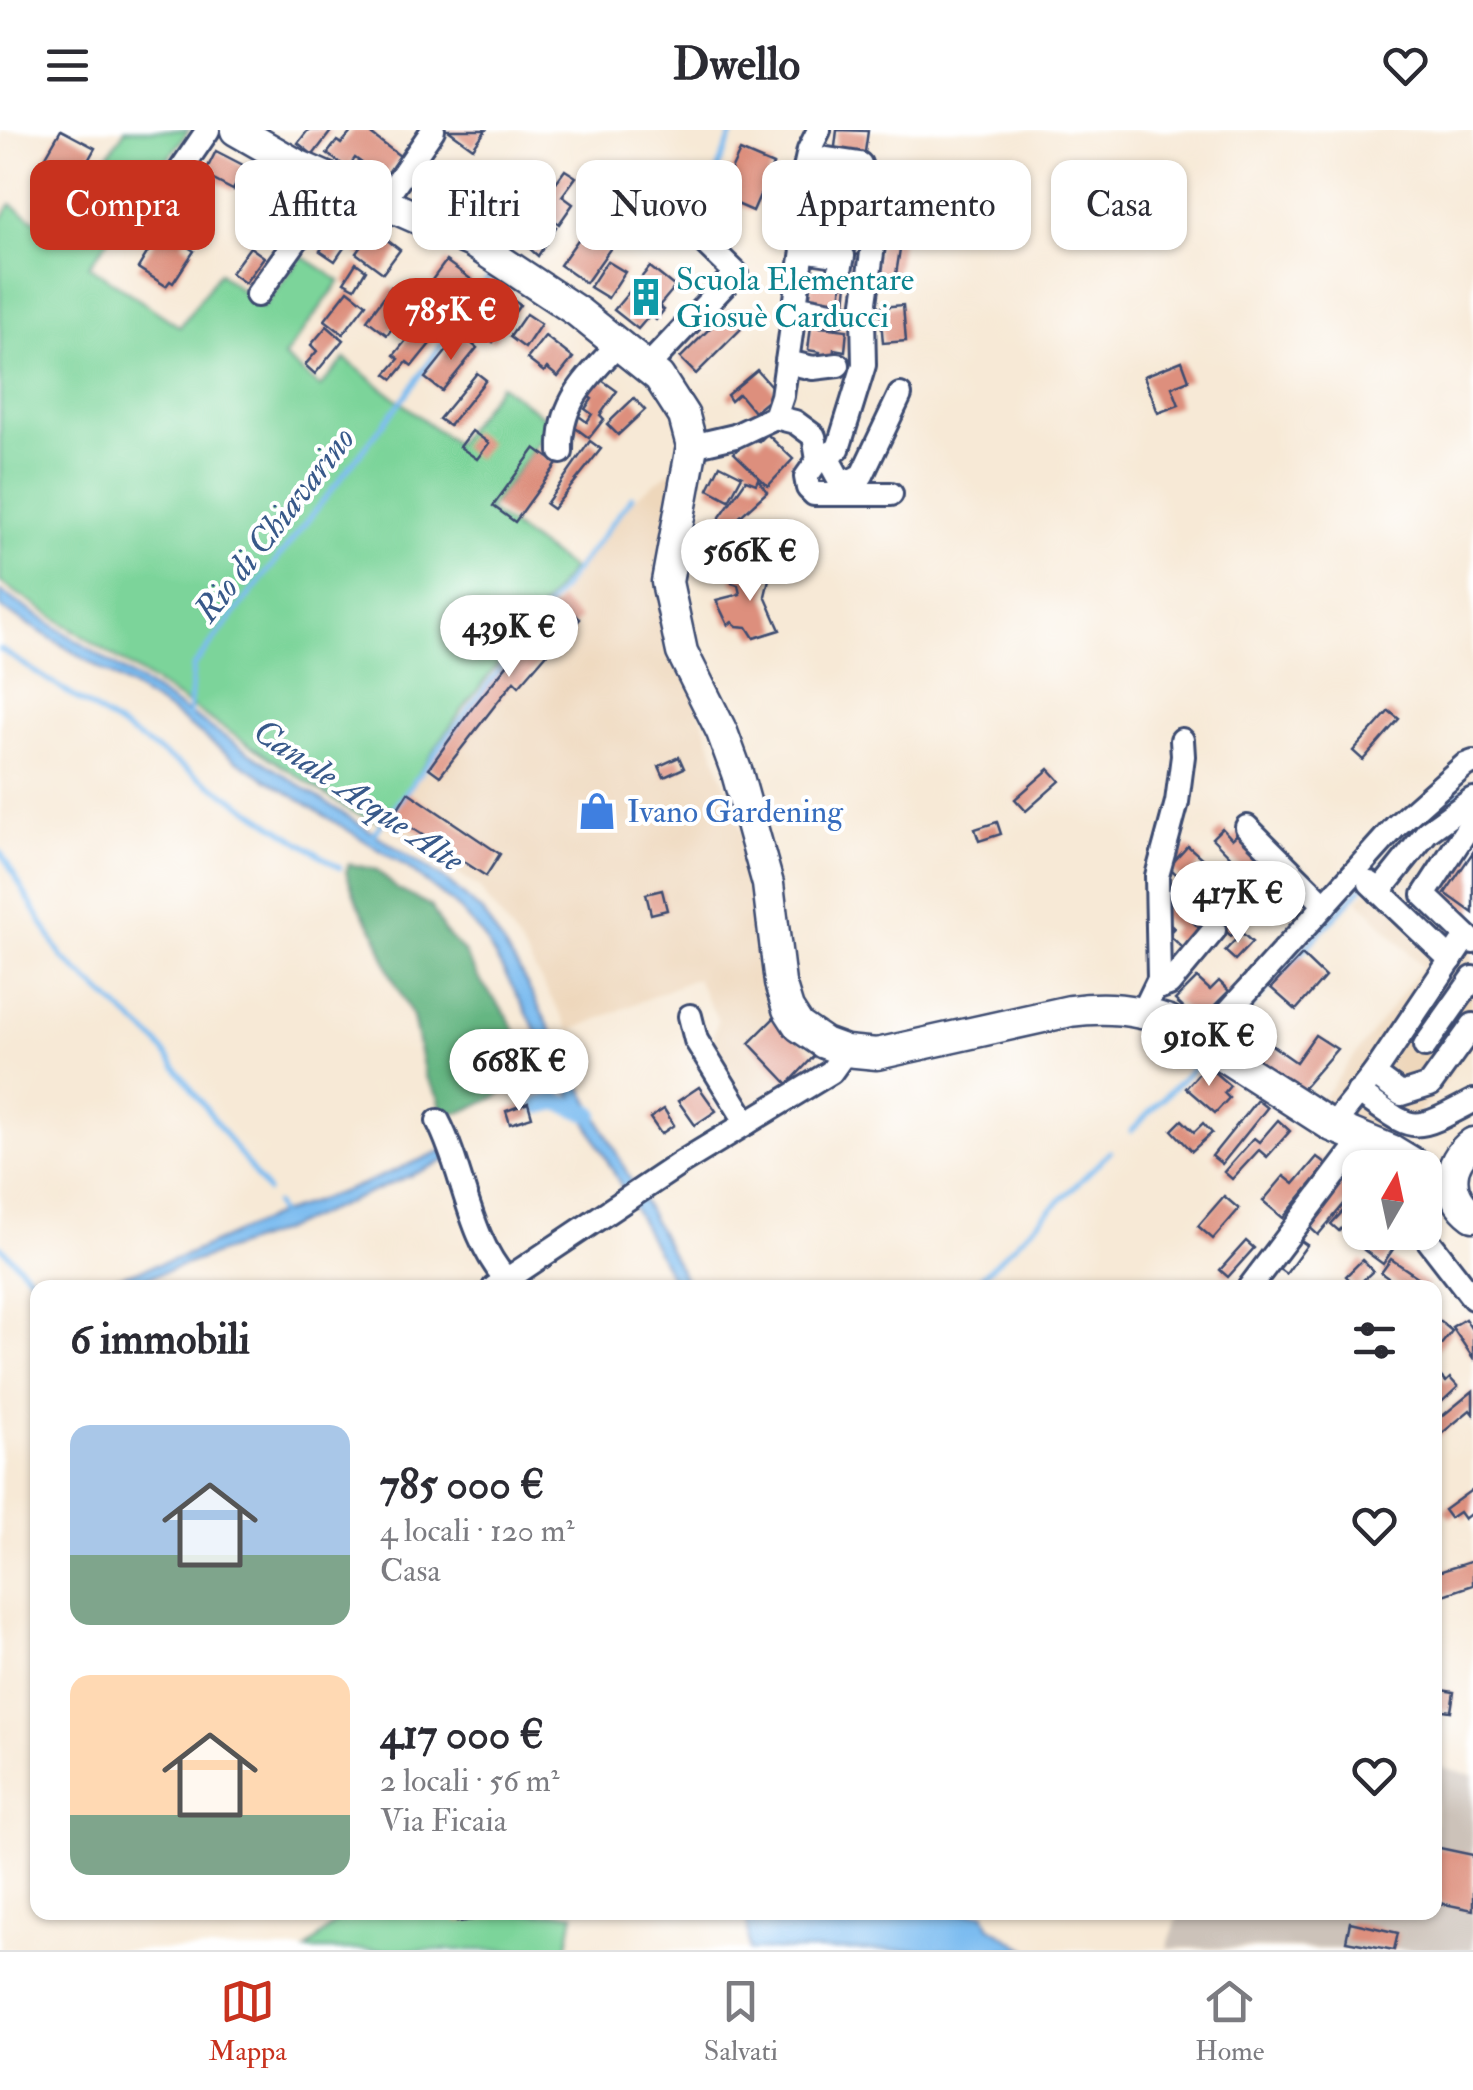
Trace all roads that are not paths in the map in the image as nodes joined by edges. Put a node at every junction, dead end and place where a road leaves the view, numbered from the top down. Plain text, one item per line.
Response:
1 (208, 130) edge
2 (433, 130) edge
3 (819, 130) edge
4 (256, 135) edge
5 (808, 156) junction
6 (187, 160) edge
7 (290, 160) edge
8 (807, 160) edge
9 (834, 160) edge
10 (392, 189) edge
11 (392, 205) edge
12 (290, 250) edge
13 (712, 250) edge
14 (803, 250) joint
15 (878, 250) edge
16 (840, 270) dead end
17 (258, 295) dead end
18 (794, 306) junction
19 (838, 314) dead end
20 (620, 342) junction
21 (787, 362) junction
22 (838, 365) dead end
23 (647, 367) junction
24 (900, 395) dead end
25 (746, 415) dead end
26 (776, 417) junction
27 (692, 446) junction
28 (561, 452) dead end
29 (822, 458) junction
30 (891, 494) dead end
31 (1182, 740) dead end
32 (1473, 762) edge
33 (1473, 799) edge
34 (1473, 820) edge
35 (1247, 828) dead end
36 (1356, 870) junction
37 (1380, 892) junction
38 (1326, 905) junction
39 (1214, 930) dead end
40 (1470, 940) edge
41 (1450, 960) junction
42 (1473, 978) edge
43 (1149, 1001) junction
44 (690, 1016) dead end
45 (1473, 1025) edge
46 (1404, 1030) junction
47 (1202, 1041) junction
48 (1425, 1046) junction
49 (846, 1052) junction
50 (1447, 1062) junction
51 (1366, 1083) junction
52 (1473, 1086) edge
53 (1473, 1101) edge
54 (1451, 1112) junction
55 (438, 1122) dead end
56 (747, 1123) junction
57 (1332, 1126) junction
58 (1470, 1145) edge
59 (1367, 1150) edge
60 (1422, 1150) edge
61 (1442, 1180) edge
62 (1452, 1186) junction
63 (1342, 1189) edge
64 (1473, 1216) edge
65 (1436, 1250) edge
66 (499, 1280) edge
67 (504, 1280) edge
68 (1257, 1280) edge
69 (1473, 1298) edge

1 - 6 street
2 - 10 street
3 - 5 street
4 - 7 main road
5 - 8 street
5 - 9 street
11 - 20 main road
12 - 17 street
13 - 23 street
14 - 16 street
14 - 18 street
15 - 29 street
18 - 19 street
18 - 21 street
20 - 23 main road
20 - 28 street
21 - 22 street
21 - 26 street
23 - 27 main road
24 - 29 street
25 - 27 street
26 - 27 street
26 - 29 street
27 - 49 main road
29 - 30 street
31 - 43 street
32 - 36 street
33 - 37 street
34 - 40 street
35 - 38 street
36 - 37 street
36 - 38 street
37 - 41 street
38 - 47 street
39 - 43 street
40 - 41 street
41 - 46 street
42 - 48 street
43 - 47 main road
43 - 49 main road
44 - 56 street
45 - 50 street
46 - 48 street
46 - 51 street
47 - 57 main road
48 - 50 street
49 - 56 street
50 - 51 street
51 - 54 street
51 - 57 street
52 - 54 street
53 - 54 street
55 - 66 street
56 - 67 street
57 - 59 main road
58 - 60 main road
58 - 62 main road
61 - 62 main road
62 - 64 main road
63 - 68 street
65 - 69 street

